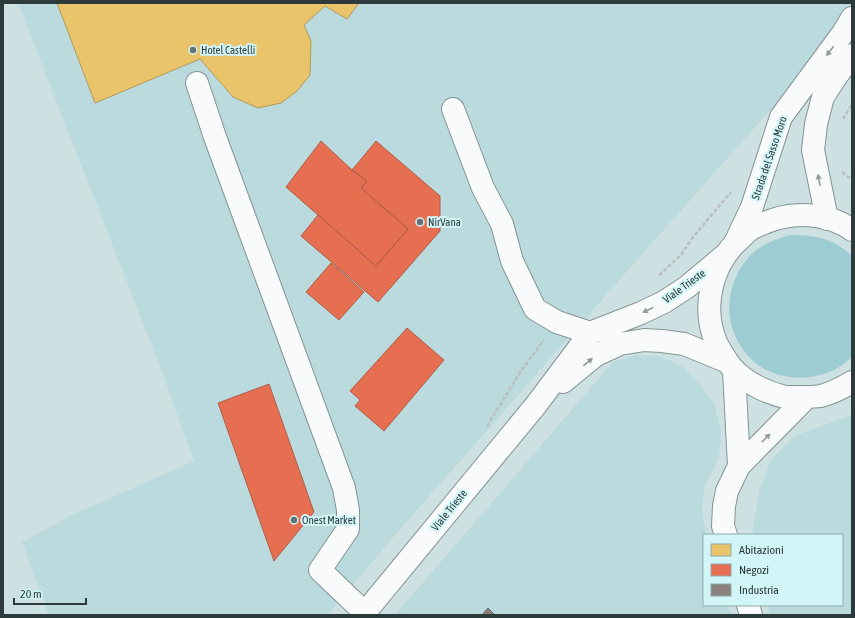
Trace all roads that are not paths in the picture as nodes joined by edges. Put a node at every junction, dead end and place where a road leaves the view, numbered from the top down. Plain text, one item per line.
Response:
1 (852, 18) edge
2 (852, 55) edge
3 (197, 83) dead end
4 (453, 109) dead end
5 (827, 219) junction
6 (851, 229) edge
7 (730, 249) junction
8 (590, 333) junction
9 (731, 366) junction
10 (847, 388) edge
11 (807, 397) junction
12 (536, 405) junction
13 (739, 466) junction
14 (726, 534) edge
15 (364, 614) edge

1 -> 7 street, Strada del Sasso Moro
5 -> 2 street
3 - 15 street
4 - 8 street
5 - 6 street, Viale Trieste
5 - 7 street, Viale Trieste
7 -> 8 street, Viale Trieste
7 - 9 street, Viale Trieste
8 - 12 street, Viale Trieste
9 - 11 street, Viale Trieste
12 -> 9 street, Viale Trieste
9 - 13 street
10 - 11 street, Viale Trieste
13 -> 11 street
12 - 15 street, Viale Trieste
13 - 14 street

